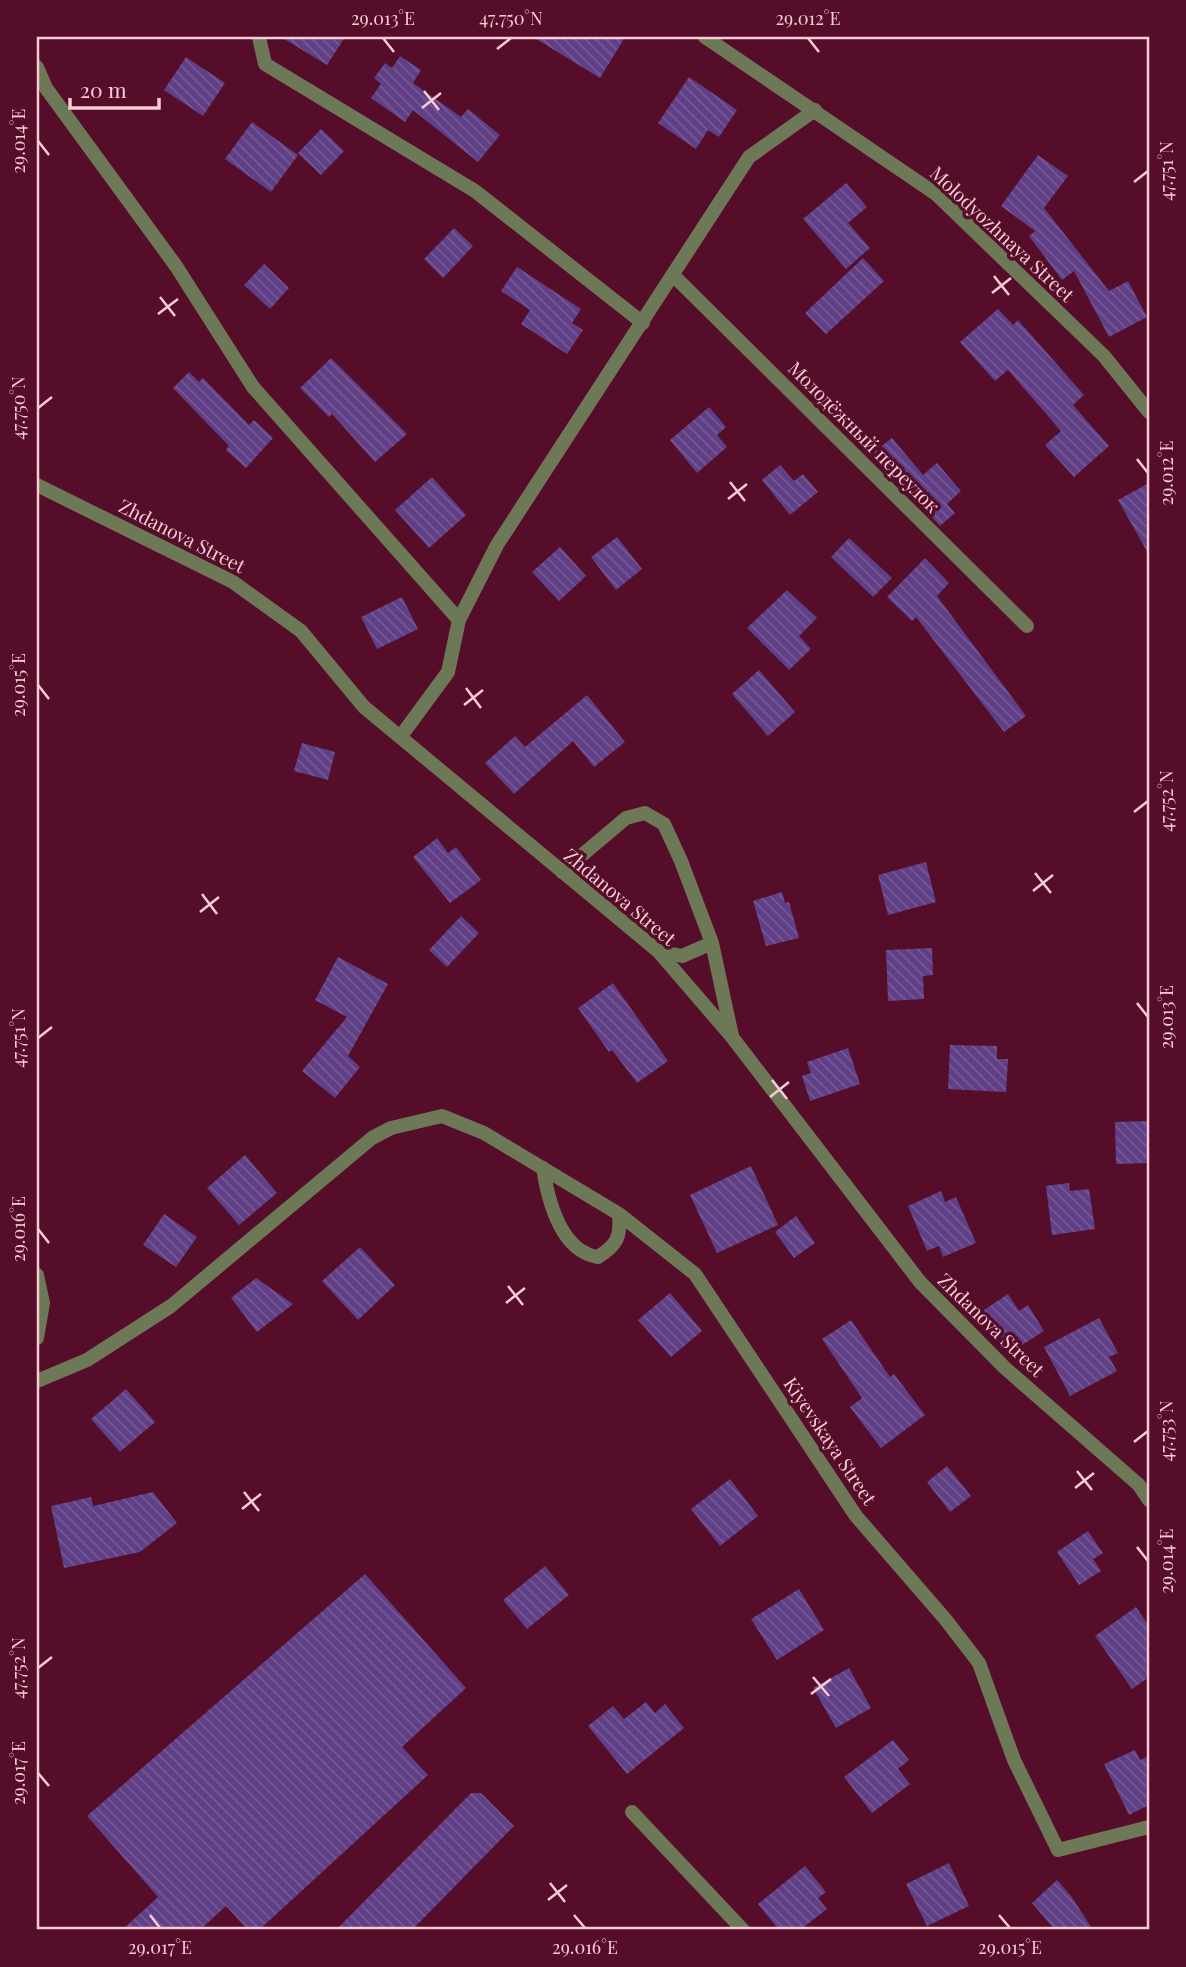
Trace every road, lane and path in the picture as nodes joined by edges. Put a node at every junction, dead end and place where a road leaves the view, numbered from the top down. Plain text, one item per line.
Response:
1 (259, 37) edge
2 (705, 37) edge
3 (37, 67) edge
4 (815, 110) junction
5 (674, 276) junction
6 (643, 323) junction
7 (1149, 412) edge
8 (37, 485) edge
9 (459, 620) junction
10 (1027, 625) dead end
11 (401, 736) junction
12 (562, 872) junction
13 (712, 943) junction
14 (658, 951) junction
15 (732, 1037) junction
16 (543, 1168) junction
17 (619, 1214) junction
18 (37, 1275) edge
19 (37, 1338) edge
20 (37, 1381) edge
21 (1149, 1500) edge
22 (632, 1812) dead end
23 (1149, 1827) edge
24 (743, 1930) edge

1 - 6 street
2 - 4 street, Molodyozhnaya Street
3 - 9 street
4 - 5 street
4 - 7 street, Molodyozhnaya Street
5 - 6 street
5 - 10 street, Молодёжный переулок
6 - 9 street
8 - 11 street, Zhdanova Street
9 - 11 street
11 - 12 street, Zhdanova Street
12 - 13 street
12 - 14 street, Zhdanova Street
13 - 14 street
13 - 15 street
14 - 15 street, Zhdanova Street
15 - 21 street, Zhdanova Street
16 - 17 street, Kiyevskaya Street
16 - 17 street
16 - 20 street, Kiyevskaya Street
17 - 23 street, Kiyevskaya Street
18 - 19 street
22 - 24 street

